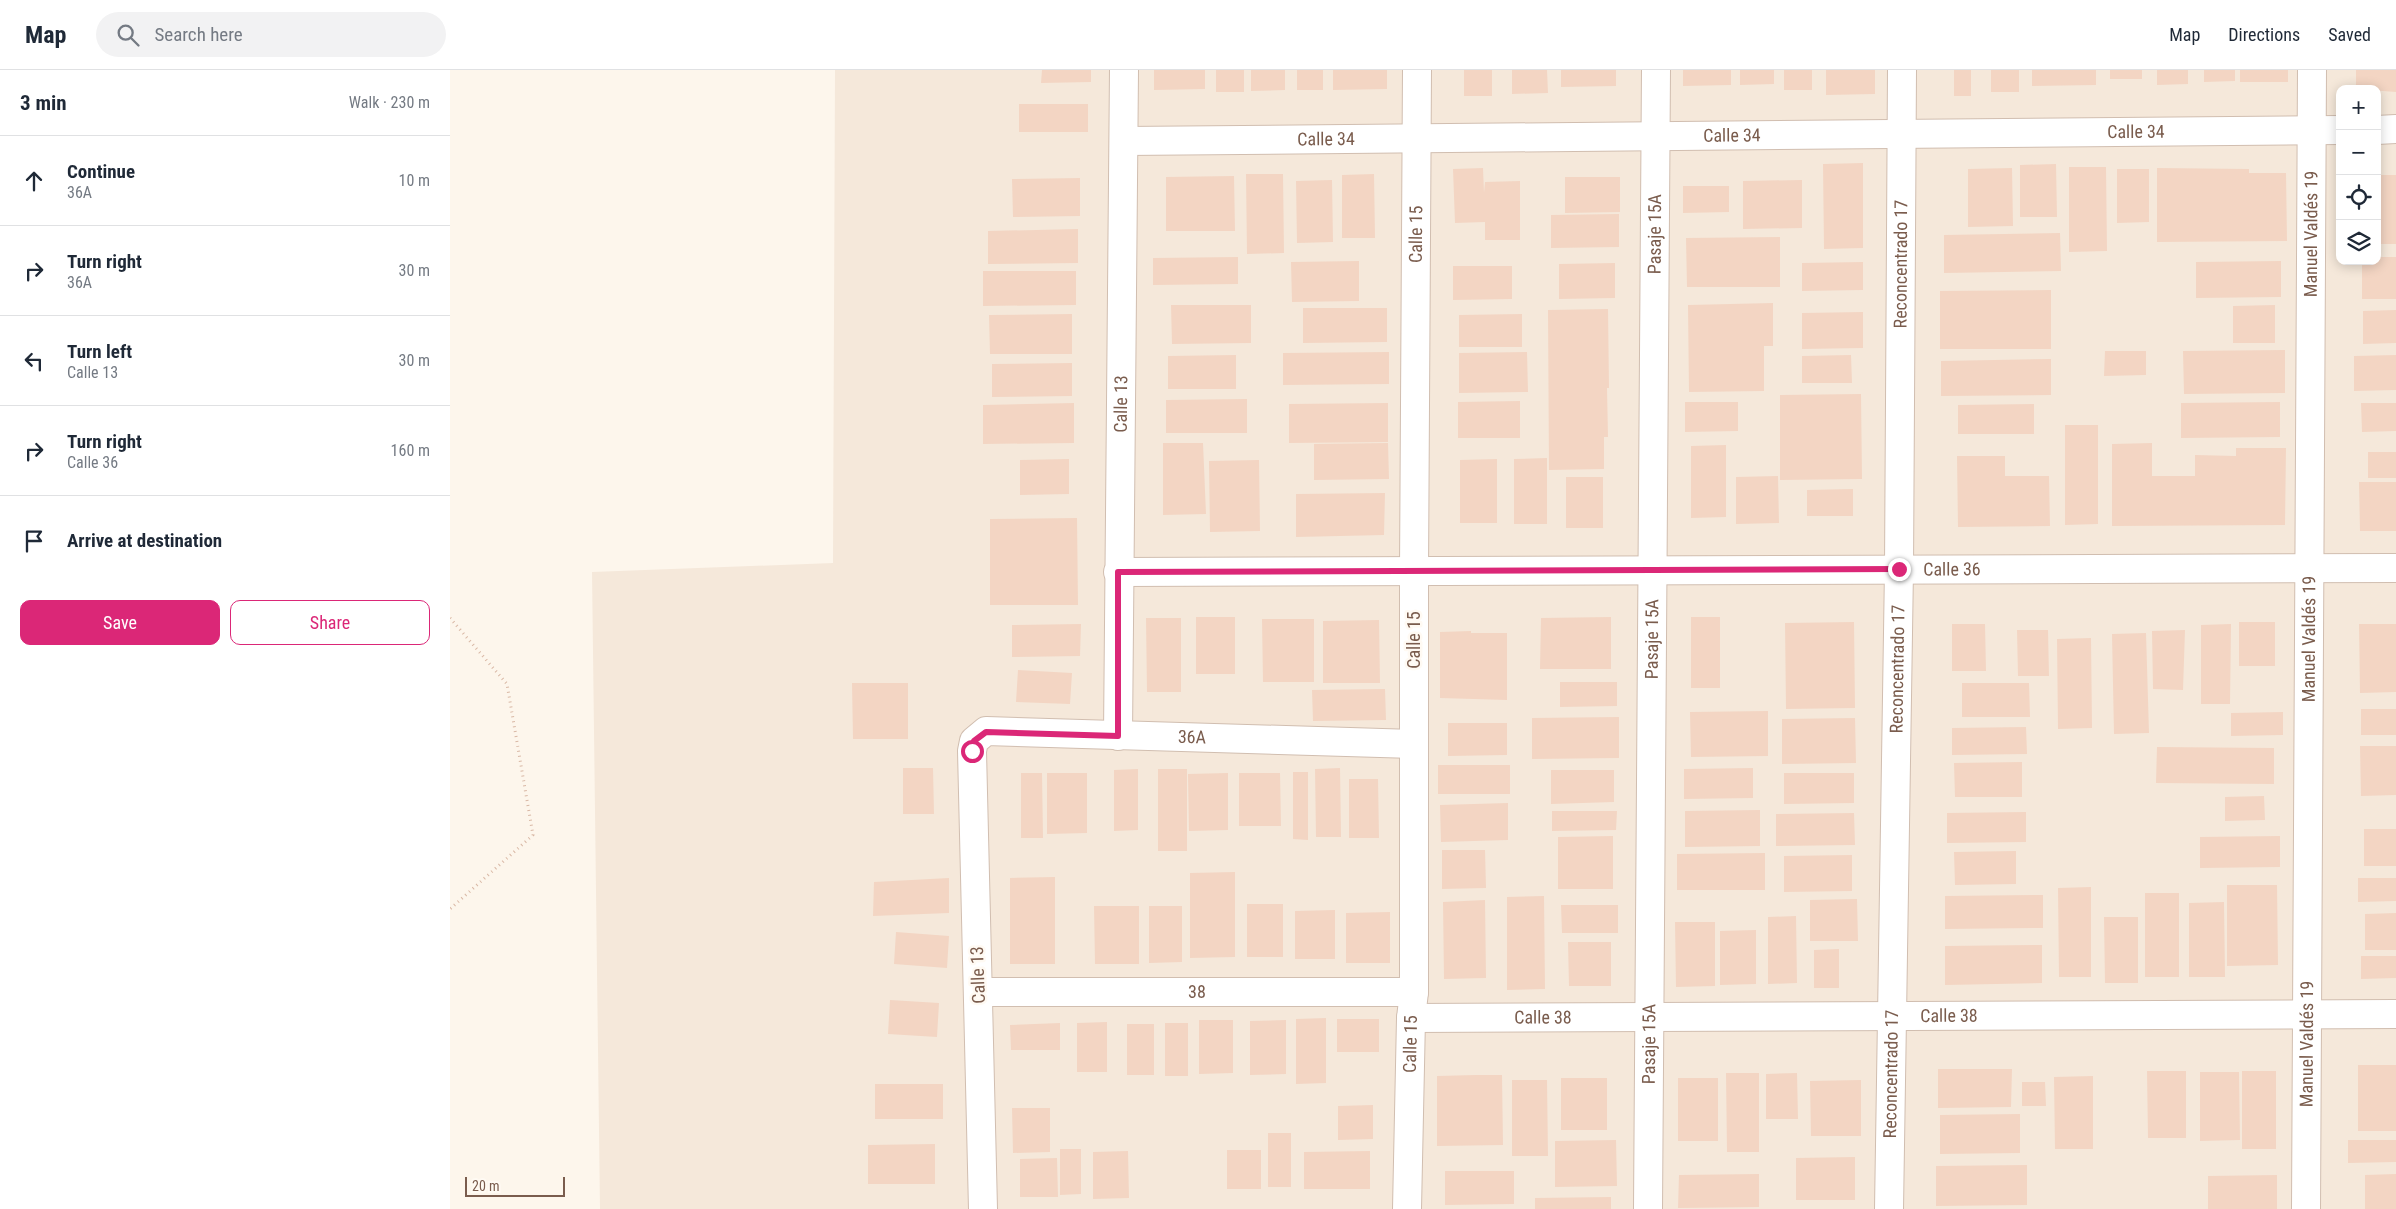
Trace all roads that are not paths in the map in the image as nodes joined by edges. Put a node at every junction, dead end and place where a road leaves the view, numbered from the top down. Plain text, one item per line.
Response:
1 (1124, 70) edge
2 (1417, 70) edge
3 (1656, 70) edge
4 (1902, 70) edge
5 (2312, 70) edge
6 (2396, 129) edge
7 (2312, 130) junction
8 (2336, 130) edge
9 (2381, 130) edge
10 (1902, 134) junction
11 (1655, 136) junction
12 (1417, 138) junction
13 (1124, 141) junction
14 (2310, 568) junction
15 (2396, 568) edge
16 (1899, 569) junction
17 (1652, 570) junction
18 (1118, 572) junction
19 (1414, 572) junction
20 (1118, 736) junction
21 (974, 741) joint
22 (1414, 744) junction
23 (979, 992) junction
24 (1412, 1005) junction
25 (2307, 1014) junction
26 (2396, 1014) edge
27 (1892, 1016) junction
28 (1649, 1017) junction
29 (982, 1209) edge
30 (1407, 1209) edge
31 (1648, 1209) edge
32 (1889, 1209) edge
33 (2306, 1209) edge

1 - 13 street, Calle 13
2 - 12 street, Calle 15
3 - 11 street, Pasaje 15A
4 - 10 street, Reconcentrado 17
5 - 7 street, Manuel Valdés 19
6 - 9 street
7 - 8 street, Calle 34
7 - 10 street, Calle 34
7 - 14 street, Manuel Valdés 19
10 - 11 street, Calle 34
10 - 16 street, Reconcentrado 17
11 - 12 street, Calle 34
11 - 17 street, Pasaje 15A
12 - 13 street, Calle 34
12 - 19 street, Calle 15
13 - 18 street, Calle 13
14 - 15 street, Calle 36
14 - 16 street, Calle 36
14 - 25 street, Manuel Valdés 19
16 - 17 street, Calle 36
16 - 27 street, Reconcentrado 17
17 - 19 street, Calle 36
17 - 28 street, Pasaje 15A
18 - 19 street, Calle 36
18 - 20 street, Calle 13
19 - 22 street, Calle 15
20 - 21 street, 36A
20 - 22 street, 36A
21 - 23 street, Calle 13
22 - 24 street, Calle 15
23 - 24 street, 38
23 - 29 street, Calle 13
24 - 28 street, Calle 38
24 - 30 street, Calle 15
25 - 26 street, Calle 38
25 - 27 street, Calle 38
25 - 33 street, Manuel Valdés 19
27 - 28 street, Calle 38
27 - 32 street, Reconcentrado 17
28 - 31 street, Pasaje 15A

